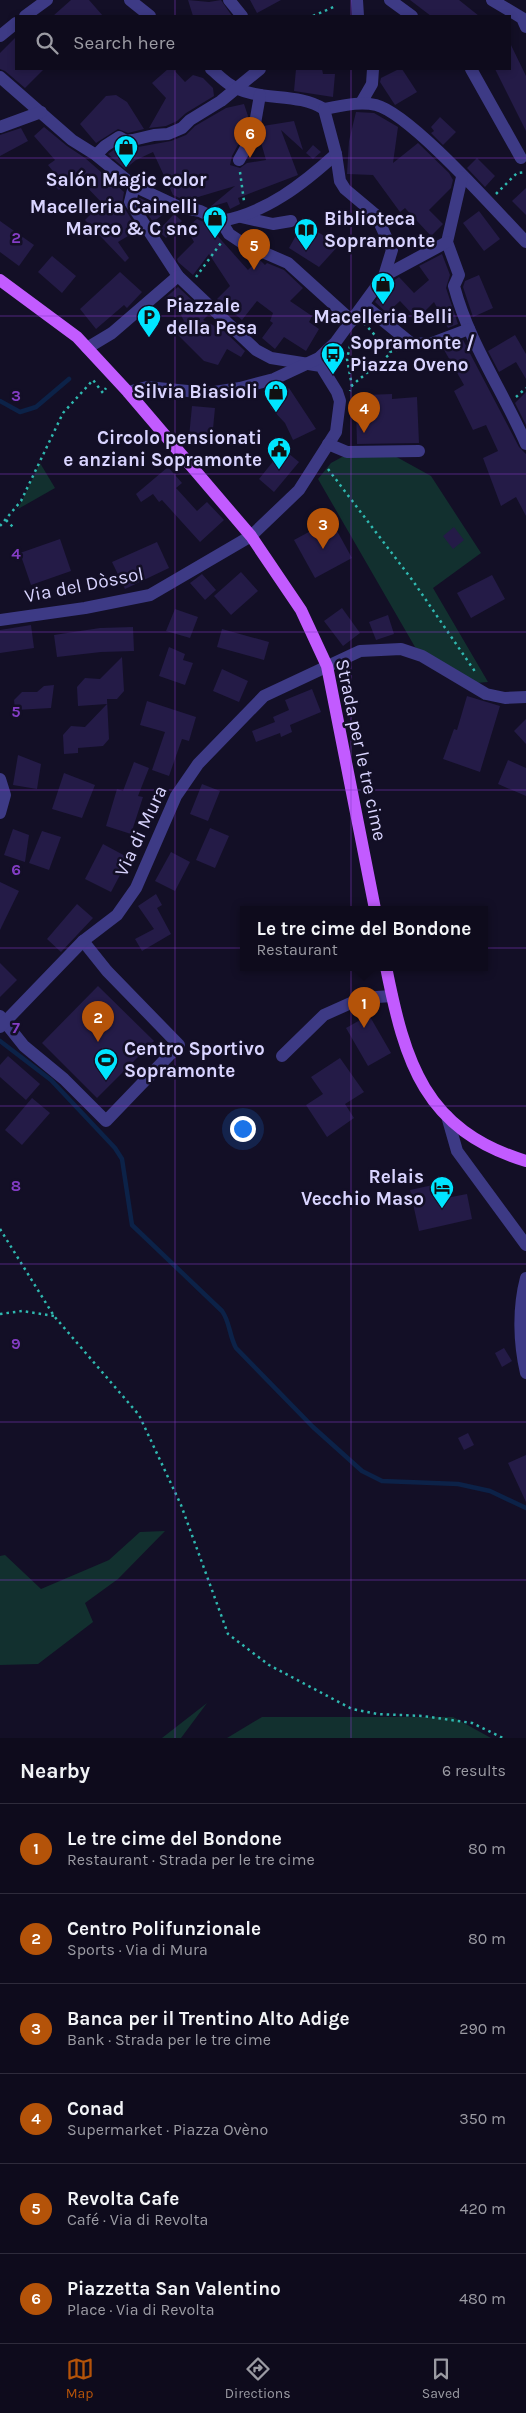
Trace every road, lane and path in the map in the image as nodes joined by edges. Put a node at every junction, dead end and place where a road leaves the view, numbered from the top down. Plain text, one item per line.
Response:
1 (47, 0) edge
2 (130, 0) edge
3 (229, 0) edge
4 (357, 0) edge
5 (390, 0) edge
6 (492, 0) edge
7 (336, 6) dead end
8 (25, 15) edge
9 (149, 15) edge
10 (241, 15) edge
11 (316, 15) edge
12 (358, 15) edge
13 (411, 15) edge
14 (15, 24) edge
15 (526, 27) edge
16 (0, 36) edge
17 (212, 70) edge
18 (259, 70) edge
19 (373, 70) edge
20 (472, 70) edge
21 (0, 77) edge
22 (237, 88) junction
23 (260, 94) junction
24 (361, 102) junction
25 (324, 109) junction
26 (41, 112) junction
27 (0, 127) edge
28 (336, 154) junction
29 (96, 155) junction
30 (522, 158) dead end
31 (239, 160) joint
32 (526, 172) edge
33 (462, 177) junction
34 (134, 186) junction
35 (488, 203) junction
36 (243, 216) junction
37 (221, 221) junction
38 (291, 221) dead end
39 (229, 234) junction
40 (447, 242) junction
41 (526, 242) edge
42 (178, 276) junction
43 (384, 276) junction
44 (0, 280) edge
45 (189, 286) junction
46 (357, 314) junction
47 (469, 329) junction
48 (351, 341) dead end
49 (412, 344) junction
50 (87, 348) junction
51 (389, 350) junction
52 (308, 364) junction
53 (93, 380) dead end
54 (352, 388) junction
55 (128, 392) junction
56 (337, 392) junction
57 (526, 444) edge
58 (326, 447) junction
59 (419, 451) dead end
60 (324, 464) dead end
61 (6, 520) junction
62 (0, 526) edge
63 (13, 527) dead end
64 (251, 536) junction
65 (0, 620) edge
66 (327, 666) junction
67 (477, 674) dead end
68 (526, 697) edge
69 (0, 779) edge
70 (0, 813) edge
71 (374, 906) edge
72 (84, 941) junction
73 (387, 971) edge
74 (392, 996) junction
75 (2, 1021) edge
76 (282, 1056) dead end
77 (446, 1116) junction
78 (526, 1161) edge
79 (0, 1229) edge
80 (526, 1245) edge
81 (526, 1278) edge
82 (0, 1314) edge
83 (54, 1316) junction
84 (526, 1373) edge
85 (502, 1738) edge

1 - 8 street
2 - 9 street
3 - 10 street
4 - 12 street
5 - 13 street
6 - 15 street
7 - 11 path
14 - 16 street
17 - 22 street
18 - 22 street
19 - 24 street
20 - 30 street
21 - 26 street
22 - 23 street
22 - 29 street
23 - 25 street
23 - 31 street
24 - 25 street
24 - 33 street
25 - 28 street
26 - 27 street
26 - 29 street
28 - 36 street
28 - 43 street
29 - 34 street
31 - 36 path
32 - 35 path
33 - 35 street
33 - 40 street
34 - 37 street
34 - 42 street
35 - 41 street
36 - 37 street
36 - 38 street
37 - 39 street
39 - 45 path
39 - 46 street
40 - 43 street
40 - 47 street
42 - 45 street
42 - 50 street
43 - 46 street
44 - 50 main road, Strada per le tre cime
45 - 52 street
46 - 49 street
46 - 51 path
46 - 52 street
47 - 49 street
47 - 57 street
48 - 54 path
49 - 51 path
50 - 55 main road, Strada per le tre cime
51 - 54 path
52 - 55 street
52 - 56 street
53 - 61 path
54 - 56 path
55 - 64 main road, Strada per le tre cime
56 - 58 street, Via del Dòssol
58 - 59 street
58 - 64 street, Via del Dòssol
60 - 67 path
61 - 62 path
61 - 63 path
64 - 65 street, Via del Dòssol
64 - 66 main road, Strada per le tre cime
66 - 68 street, Via di Mura
66 - 71 main road, Strada per le tre cime
66 - 72 street, Via di Mura
69 - 70 street
72 - 75 street, Via di Mura
72 - 75 street
73 - 74 main road
74 - 76 street
74 - 77 main road
77 - 78 main road
77 - 80 street
79 - 83 path
81 - 84 street
82 - 83 path
83 - 85 path

